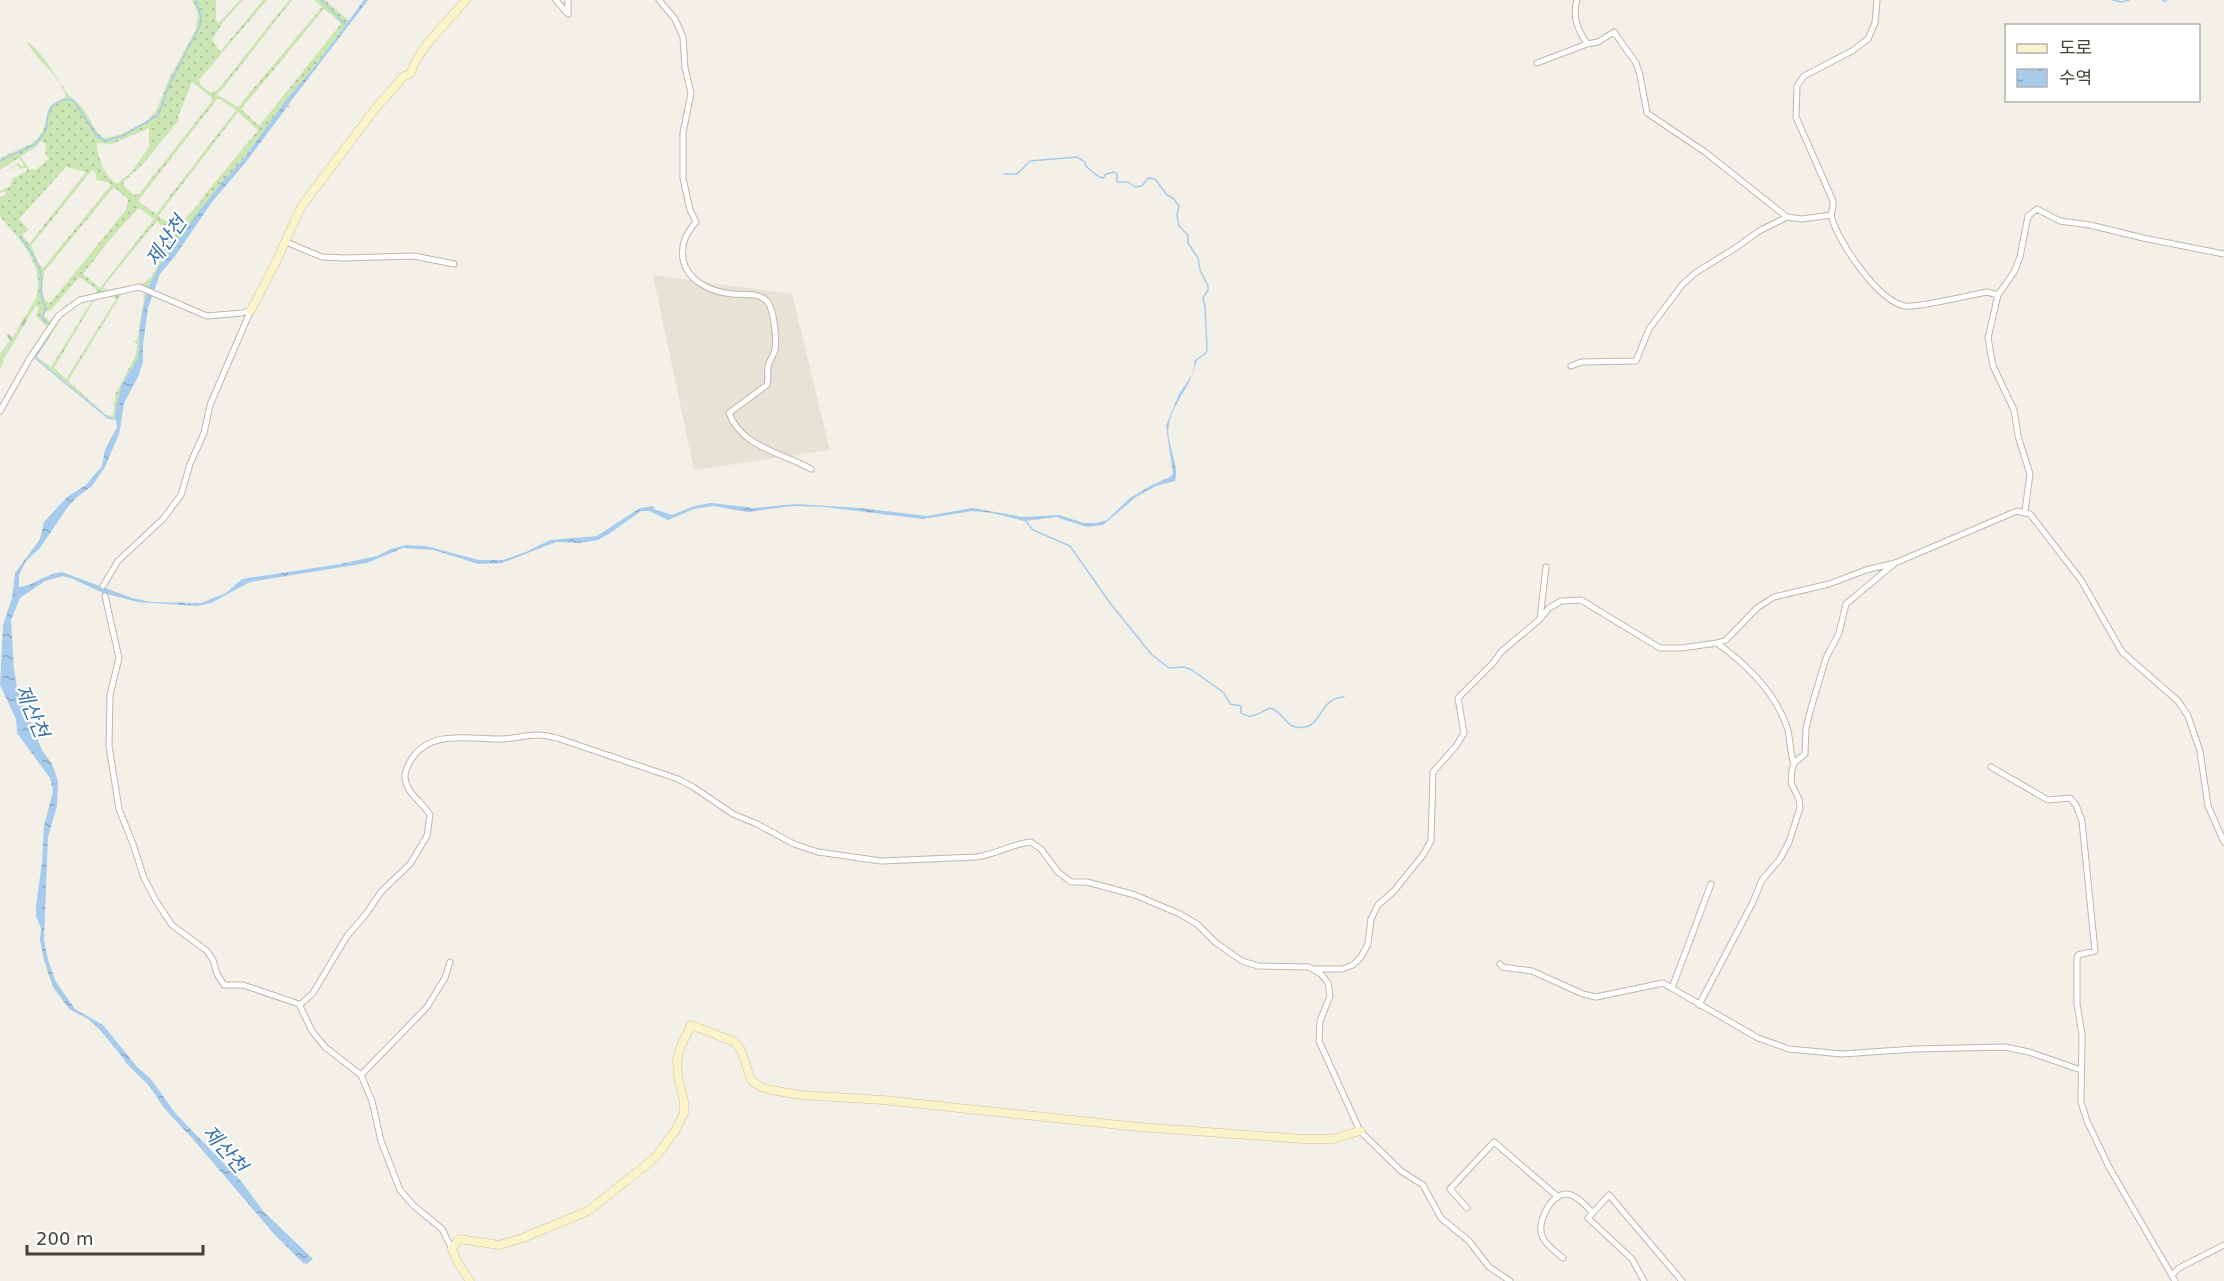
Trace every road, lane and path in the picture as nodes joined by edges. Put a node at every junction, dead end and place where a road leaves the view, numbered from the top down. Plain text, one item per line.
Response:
1 (466, 0) edge
2 (556, 0) edge
3 (568, 0) edge
4 (659, 0) edge
5 (1577, 0) edge
6 (1877, 0) edge
7 (1587, 44) junction
8 (1537, 63) dead end
9 (1831, 215) junction
10 (1787, 217) junction
11 (286, 242) junction
12 (2224, 254) edge
13 (454, 264) dead end
14 (1998, 296) junction
15 (251, 310) junction
16 (1571, 366) dead end
17 (0, 411) edge
18 (811, 469) dead end
19 (2025, 511) junction
20 (1896, 563) junction
21 (1546, 567) dead end
22 (103, 586) dead end
23 (105, 596) dead end
24 (1540, 619) junction
25 (1717, 643) junction
26 (1794, 763) junction
27 (1992, 767) dead end
28 (2224, 842) edge
29 (1711, 884) dead end
30 (450, 962) dead end
31 (1500, 964) dead end
32 (1313, 969) junction
33 (1672, 988) junction
34 (300, 1005) junction
35 (1699, 1005) junction
36 (2082, 1070) junction
37 (360, 1075) junction
38 (1360, 1131) junction
39 (1558, 1197) junction
40 (1467, 1208) dead end
41 (1593, 1213) junction
42 (2224, 1245) edge
43 (452, 1249) junction
44 (1563, 1258) dead end
45 (2172, 1275) junction
46 (470, 1281) edge
47 (1510, 1281) edge
48 (1644, 1281) edge
49 (1681, 1281) edge
50 (2175, 1281) edge

1 - 11 street
2 - 3 street
4 - 18 street
5 - 7 street
6 - 9 street
7 - 8 street
7 - 10 street
9 - 10 street
9 - 14 street
10 - 16 street
11 - 13 street
11 - 15 street
12 - 14 street
14 - 19 street
15 - 17 street
15 - 22 street
19 - 20 street
19 - 28 street
20 - 25 street
20 - 26 street
21 - 24 street
23 - 34 street
24 - 25 street
24 - 32 street
25 - 26 street
26 - 35 street
27 - 36 street
29 - 33 street
30 - 37 street
31 - 33 street
32 - 34 street
32 - 38 street
33 - 35 street
34 - 37 street
35 - 36 street
36 - 45 street
37 - 43 street
38 - 43 street
38 - 47 street
39 - 40 street
39 - 41 street
39 - 44 street
41 - 48 street
41 - 49 street
42 - 45 street
43 - 46 street
45 - 50 street

